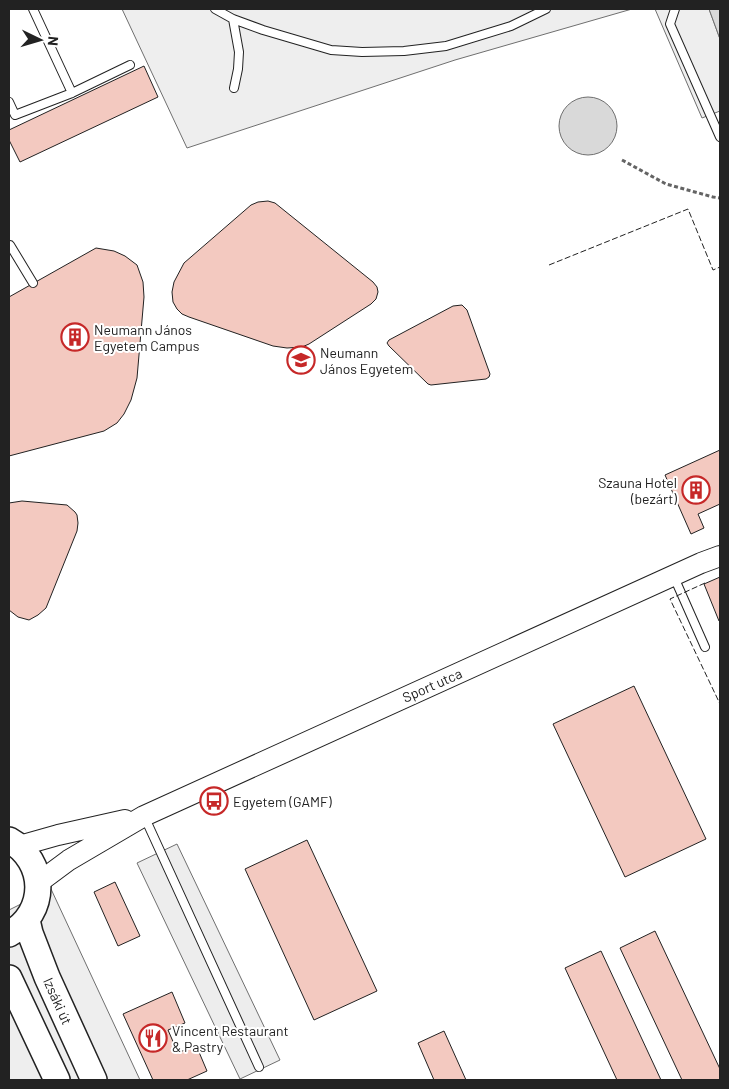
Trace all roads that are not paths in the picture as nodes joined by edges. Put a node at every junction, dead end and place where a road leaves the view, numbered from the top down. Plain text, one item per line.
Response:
1 (34, 9) edge
2 (215, 9) edge
3 (546, 9) edge
4 (675, 9) edge
5 (233, 19) junction
6 (130, 65) dead end
7 (234, 88) dead end
8 (72, 93) junction
9 (9, 102) edge
10 (720, 137) edge
11 (9, 245) edge
12 (33, 283) dead end
13 (720, 556) edge
14 (673, 576) junction
15 (705, 647) dead end
16 (144, 816) junction
17 (14, 843) edge
18 (38, 883) junction
19 (18, 927) edge
20 (9, 978) edge
21 (260, 1067) dead end
22 (57, 1080) edge
23 (94, 1080) edge

1 - 8 lane
2 - 5 lane
3 - 5 lane
4 - 10 lane
5 - 7 lane
6 - 8 lane
8 - 9 lane
11 - 12 lane
13 - 14 street, Sport utca
14 - 15 lane
14 - 16 street, Sport utca
16 - 17 street
16 - 18 street
16 - 21 lane
17 - 18 main road
18 - 19 main road
19 - 23 main road, Izsáki út
20 - 22 main road

